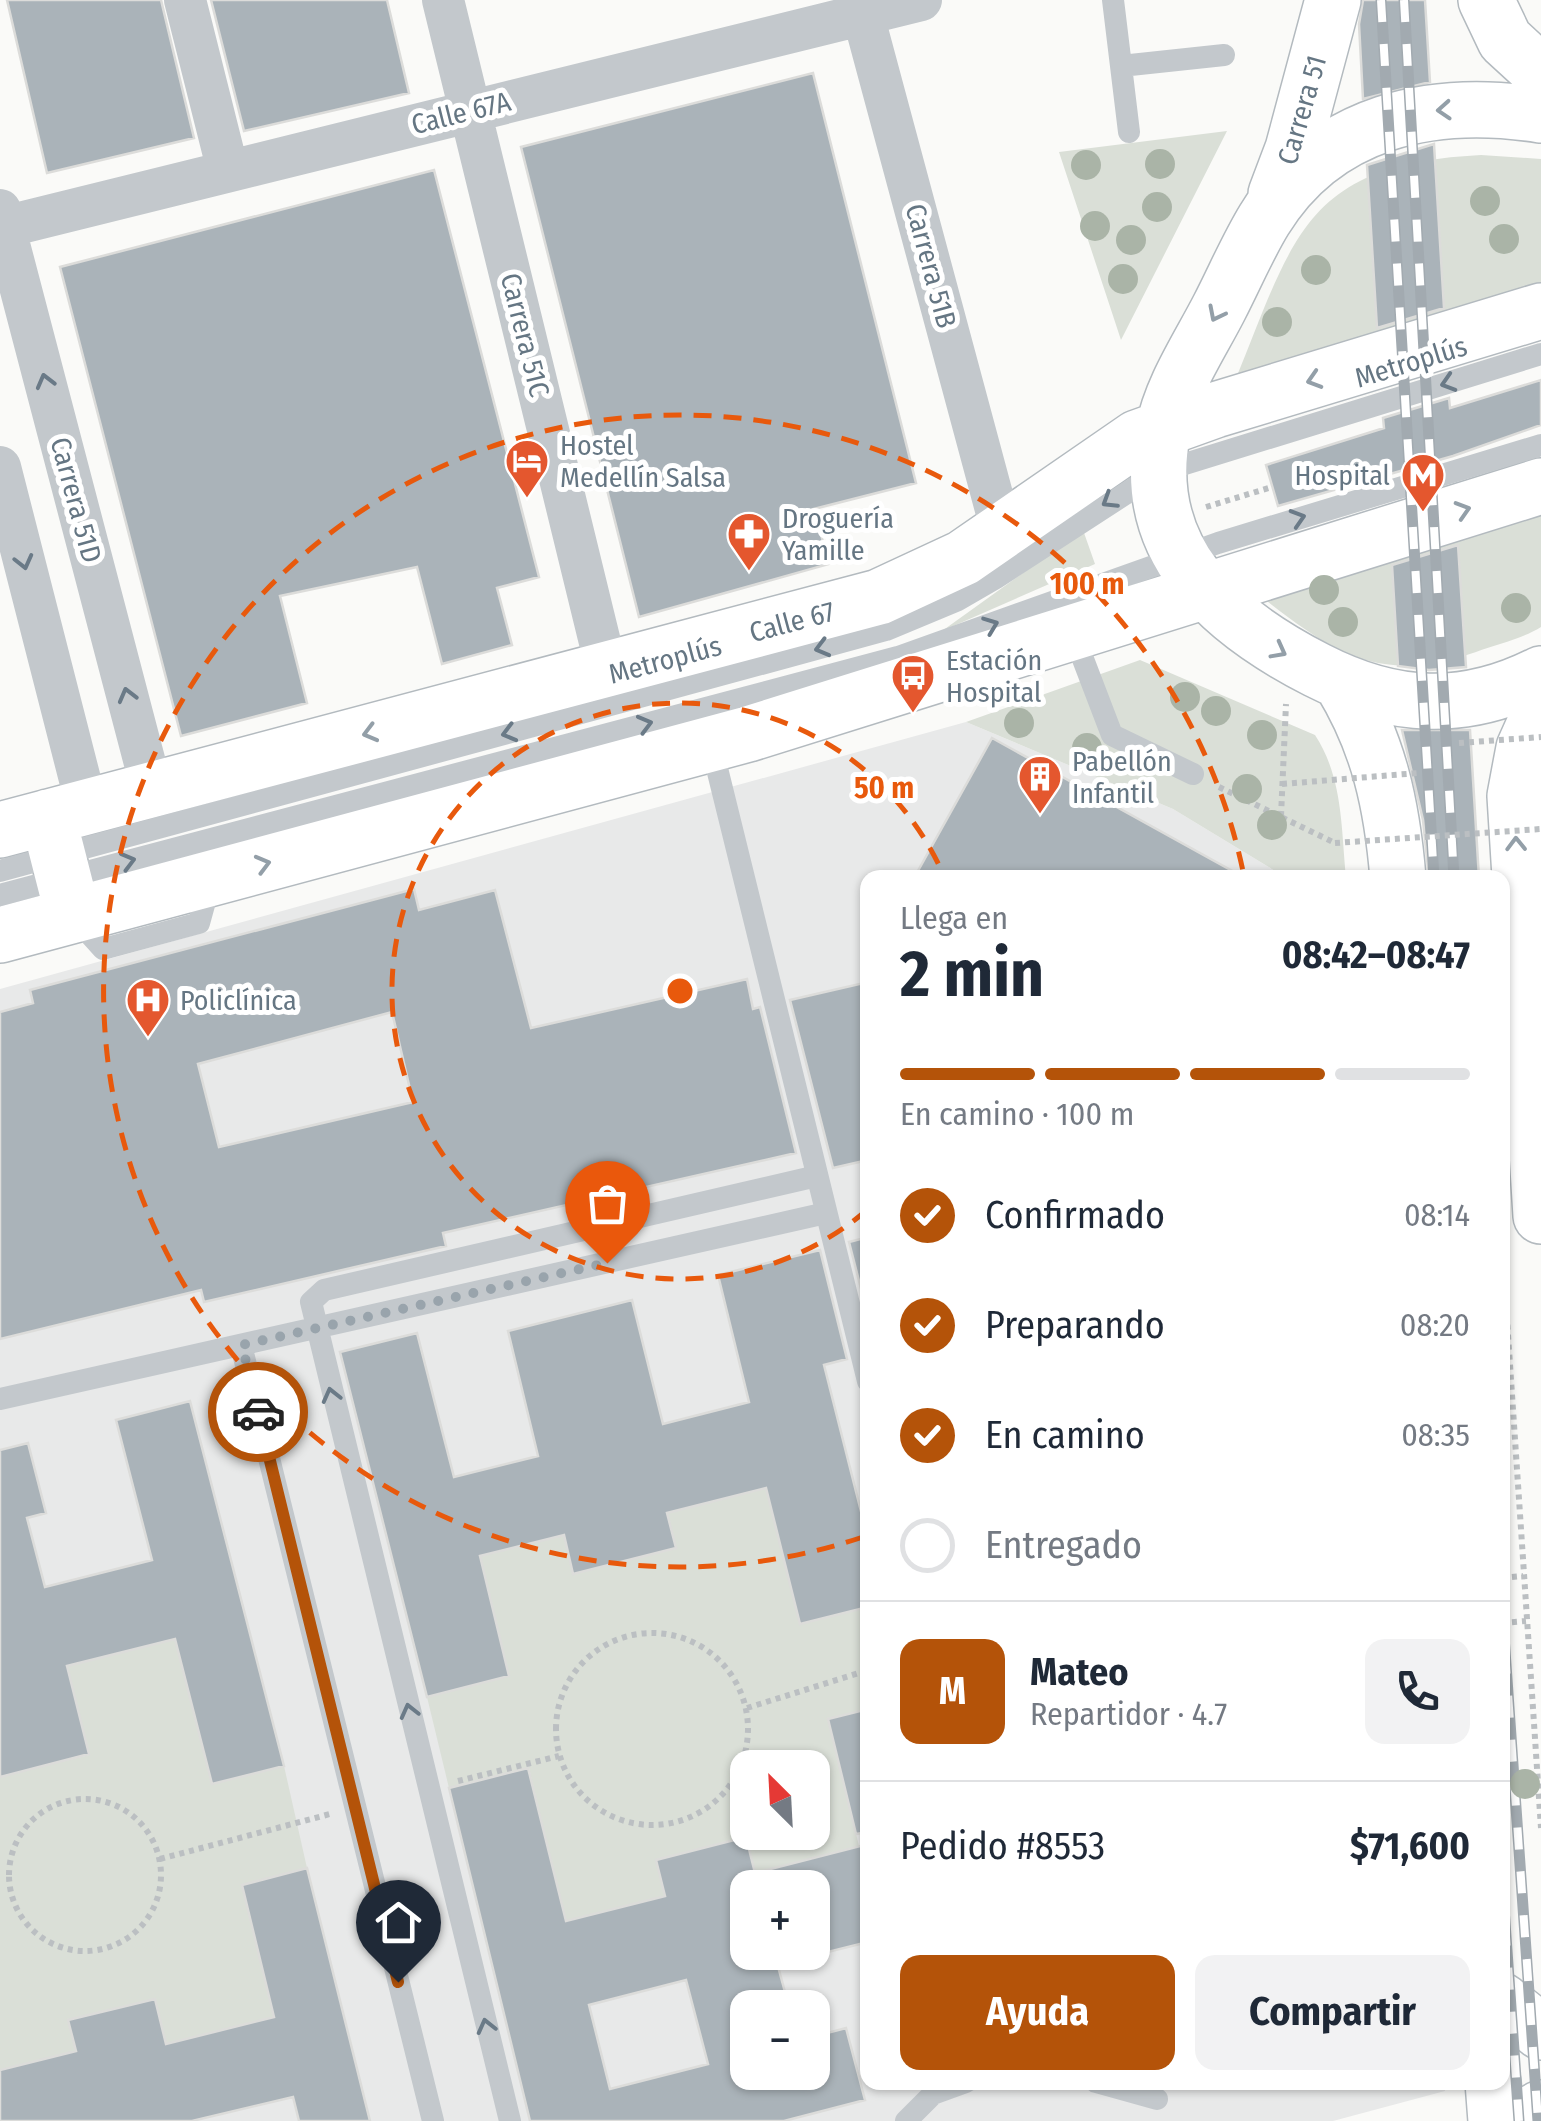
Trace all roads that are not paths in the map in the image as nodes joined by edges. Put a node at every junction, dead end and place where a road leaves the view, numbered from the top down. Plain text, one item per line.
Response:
1 (185, 0) edge
2 (443, 0) edge
3 (921, 0) edge
4 (1112, 0) edge
5 (1332, 0) edge
6 (1486, 0) edge
7 (861, 7) edge
8 (1224, 55) dead end
9 (1121, 66) junction
10 (1541, 73) edge
11 (470, 111) junction
12 (1541, 114) edge
13 (1129, 132) dead end
14 (228, 171) junction
15 (1265, 218) junction
16 (1, 221) edge
17 (1541, 311) edge
18 (1541, 354) edge
19 (1541, 445) edge
20 (0, 467) edge
21 (1541, 486) edge
22 (1175, 513) junction
23 (1002, 532) junction
24 (1074, 633) junction
25 (607, 670) junction
26 (1541, 674) edge
27 (1341, 682) junction
28 (1541, 710) edge
29 (711, 744) junction
30 (1192, 774) road end
31 (152, 790) junction
32 (55, 850) edge
33 (1397, 870) edge
34 (0, 871) edge
35 (0, 894) edge
36 (0, 935) edge
37 (1531, 939) edge
38 (817, 1176) junction
39 (826, 1213) junction
40 (1541, 1216) edge
41 (315, 1328) junction
42 (242, 1345) junction
43 (860, 1350) edge
44 (0, 1399) edge
45 (1510, 2007) edge
46 (1541, 2032) edge
47 (943, 2090) edge
48 (1122, 2090) edge
49 (1494, 2090) edge
50 (1158, 2101) edge
51 (1541, 2108) edge
52 (432, 2121) edge
53 (510, 2121) edge
54 (906, 2121) edge
55 (1496, 2121) edge
56 (1518, 2121) edge

1 - 14 street
2 - 11 street, Carrera 51C
3 - 7 street, Calle 67A
4 - 9 lane
5 - 15 main road, Carrera 51
6 - 10 main road
7 - 11 street, Calle 67A
7 - 23 street, Carrera 51B
8 - 9 lane
9 - 13 lane
11 - 14 street, Calle 67A
11 - 25 street, Carrera 51C
12 -> 15 main road
14 - 16 street, Calle 67A
15 -> 22 main road
31 -> 16 street, Carrera 51D
17 -> 22 main road, Calle 67
18 -> 22 lane, Metroplús
22 -> 19 lane, Metroplús
20 -> 32 street
22 -> 21 main road, Calle 67
22 - 23 main road, Calle 67
22 - 24 main road, Calle 67
22 -> 27 main road
22 -> 32 lane, Metroplús
32 -> 22 lane, Metroplús
23 - 25 main road, Calle 67
24 - 29 main road, Calle 67
24 - 30 lane
25 -> 31 main road, Calle 67
26 - 27 main road
27 - 33 main road
37 -> 28 main road
32 -> 29 main road, Calle 67
29 - 38 lane
31 - 32 main road, Calle 67
32 - 34 lane, Metroplús
32 - 35 lane, Metroplús
32 - 36 main road, Calle 67
37 - 40 main road
38 - 39 lane
38 - 41 lane
39 - 41 lane
39 - 43 lane
41 - 42 lane
53 -> 41 lane
42 - 44 lane
42 - 52 lane
45 - 46 main road
47 - 54 lane
48 - 50 lane
49 - 55 main road
51 - 56 main road

